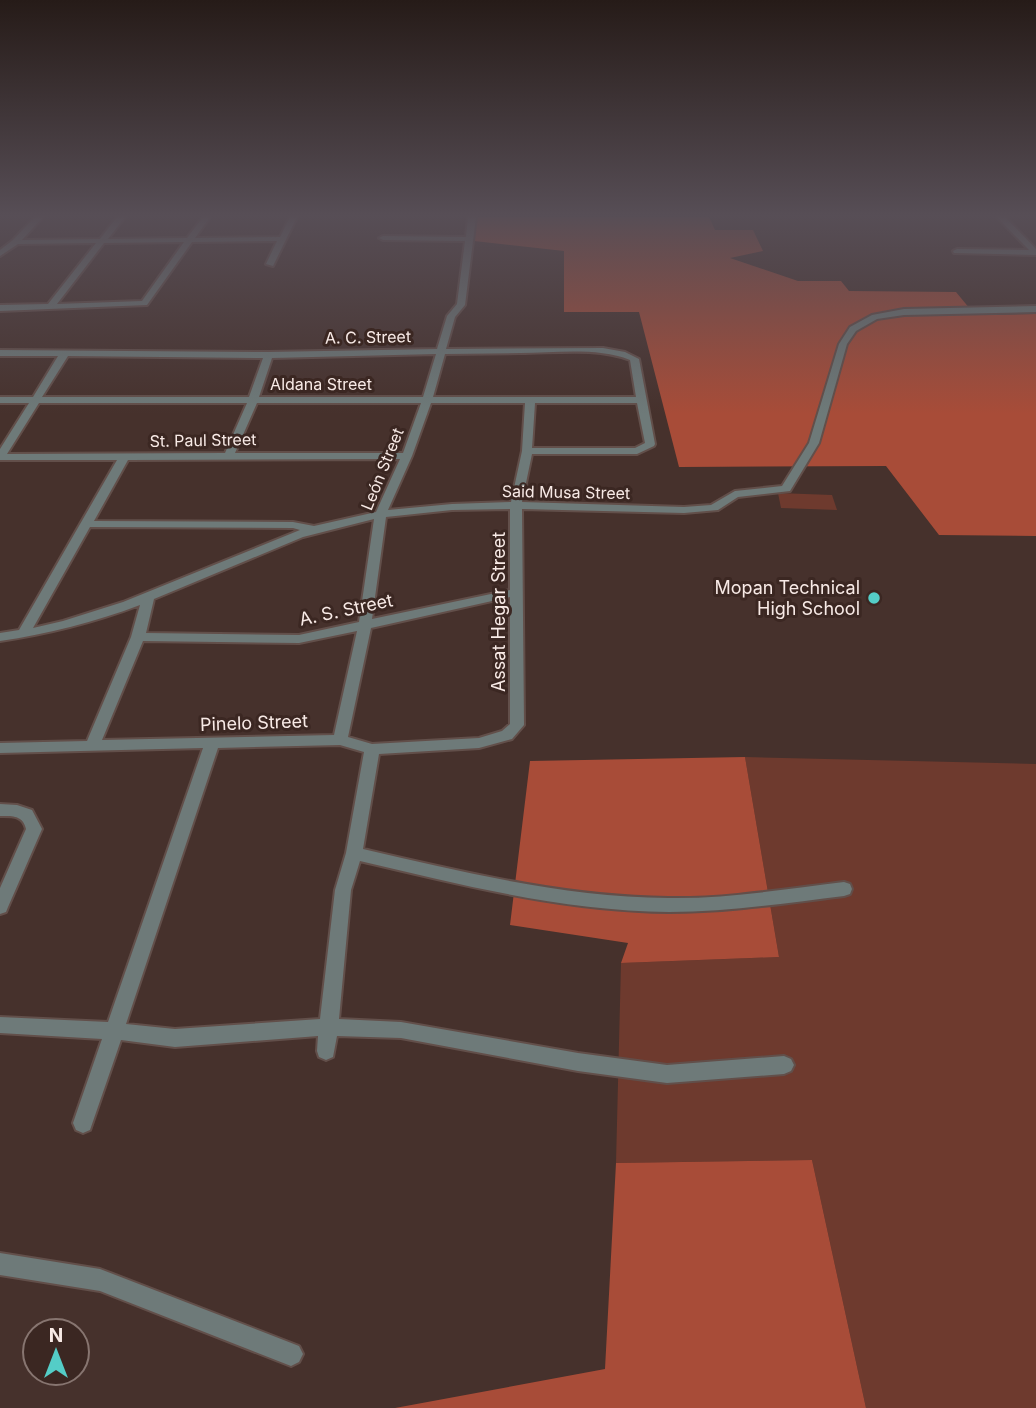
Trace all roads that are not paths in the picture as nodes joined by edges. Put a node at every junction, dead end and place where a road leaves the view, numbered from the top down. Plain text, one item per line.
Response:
1 (68, 283) edge
2 (159, 283) edge
3 (464, 283) edge
4 (51, 305) junction
5 (0, 308) edge
6 (1036, 309) edge
7 (440, 351) junction
8 (0, 353) edge
9 (65, 353) junction
10 (268, 355) junction
11 (0, 400) edge
12 (36, 400) junction
13 (253, 400) junction
14 (642, 400) junction
15 (427, 401) junction
16 (530, 401) junction
17 (527, 451) junction
18 (229, 456) junction
19 (407, 456) junction
20 (0, 457) edge
21 (124, 457) junction
22 (516, 507) junction
23 (380, 513) junction
24 (85, 524) junction
25 (313, 530) junction
26 (517, 592) junction
27 (149, 596) junction
28 (365, 624) junction
29 (23, 635) junction
30 (0, 637) edge
31 (138, 637) junction
32 (507, 735) joint
33 (340, 740) junction
34 (212, 744) junction
35 (92, 747) junction
36 (0, 748) edge
37 (372, 749) junction
38 (0, 810) edge
39 (354, 853) junction
40 (844, 889) dead end
41 (0, 907) edge
42 (0, 1025) edge
43 (328, 1027) junction
44 (114, 1031) junction
45 (326, 1051) dead end
46 (784, 1065) dead end
47 (83, 1123) dead end
48 (0, 1264) edge
49 (291, 1354) dead end

1 - 4 street
2 - 4 street
3 - 7 street, León Street
4 - 5 street
6 - 22 street, Said Musa Street
7 - 10 street, A. C. Street
7 - 14 street, A. C. Street
7 - 15 street, León Street
8 - 9 street, A. C. Street
9 - 10 street, A. C. Street
9 - 12 street
10 - 13 street
11 - 12 street, Aldana Street
12 - 13 street, Aldana Street
12 - 20 street
13 - 15 street, Aldana Street
13 - 18 street
14 - 16 street, Aldana Street
14 - 17 street, A. C. Street
15 - 16 street, Aldana Street
15 - 19 street, León Street
16 - 17 street, Assat Hegar Street
17 - 22 street, Assat Hegar Street
18 - 19 street, St. Paul Street
18 - 21 street, St. Paul Street
19 - 23 street, León Street
20 - 21 street, St. Paul Street
21 - 24 street
22 - 23 street, Said Musa Street
22 - 26 street, Assat Hegar Street
23 - 25 street, Said Musa Street
23 - 28 street, León Street
24 - 25 street
24 - 29 street
25 - 27 street, Said Musa Street
26 - 28 street, A. S. Street
26 - 32 street, Assat Hegar Street
27 - 29 street, Said Musa Street
27 - 31 street
28 - 31 street, A. S. Street
28 - 33 street, León Street
29 - 30 street, Said Musa Street
31 - 35 street
32 - 37 street, Pinelo Street
33 - 34 street, Pinelo Street
33 - 37 street, Pinelo Street
34 - 35 street, Pinelo Street
34 - 44 street
35 - 36 street, Pinelo Street
37 - 39 street
38 - 41 street
39 - 40 street
39 - 43 street
42 - 44 street
43 - 44 street
43 - 45 street
43 - 46 street
44 - 47 street
48 - 49 street

